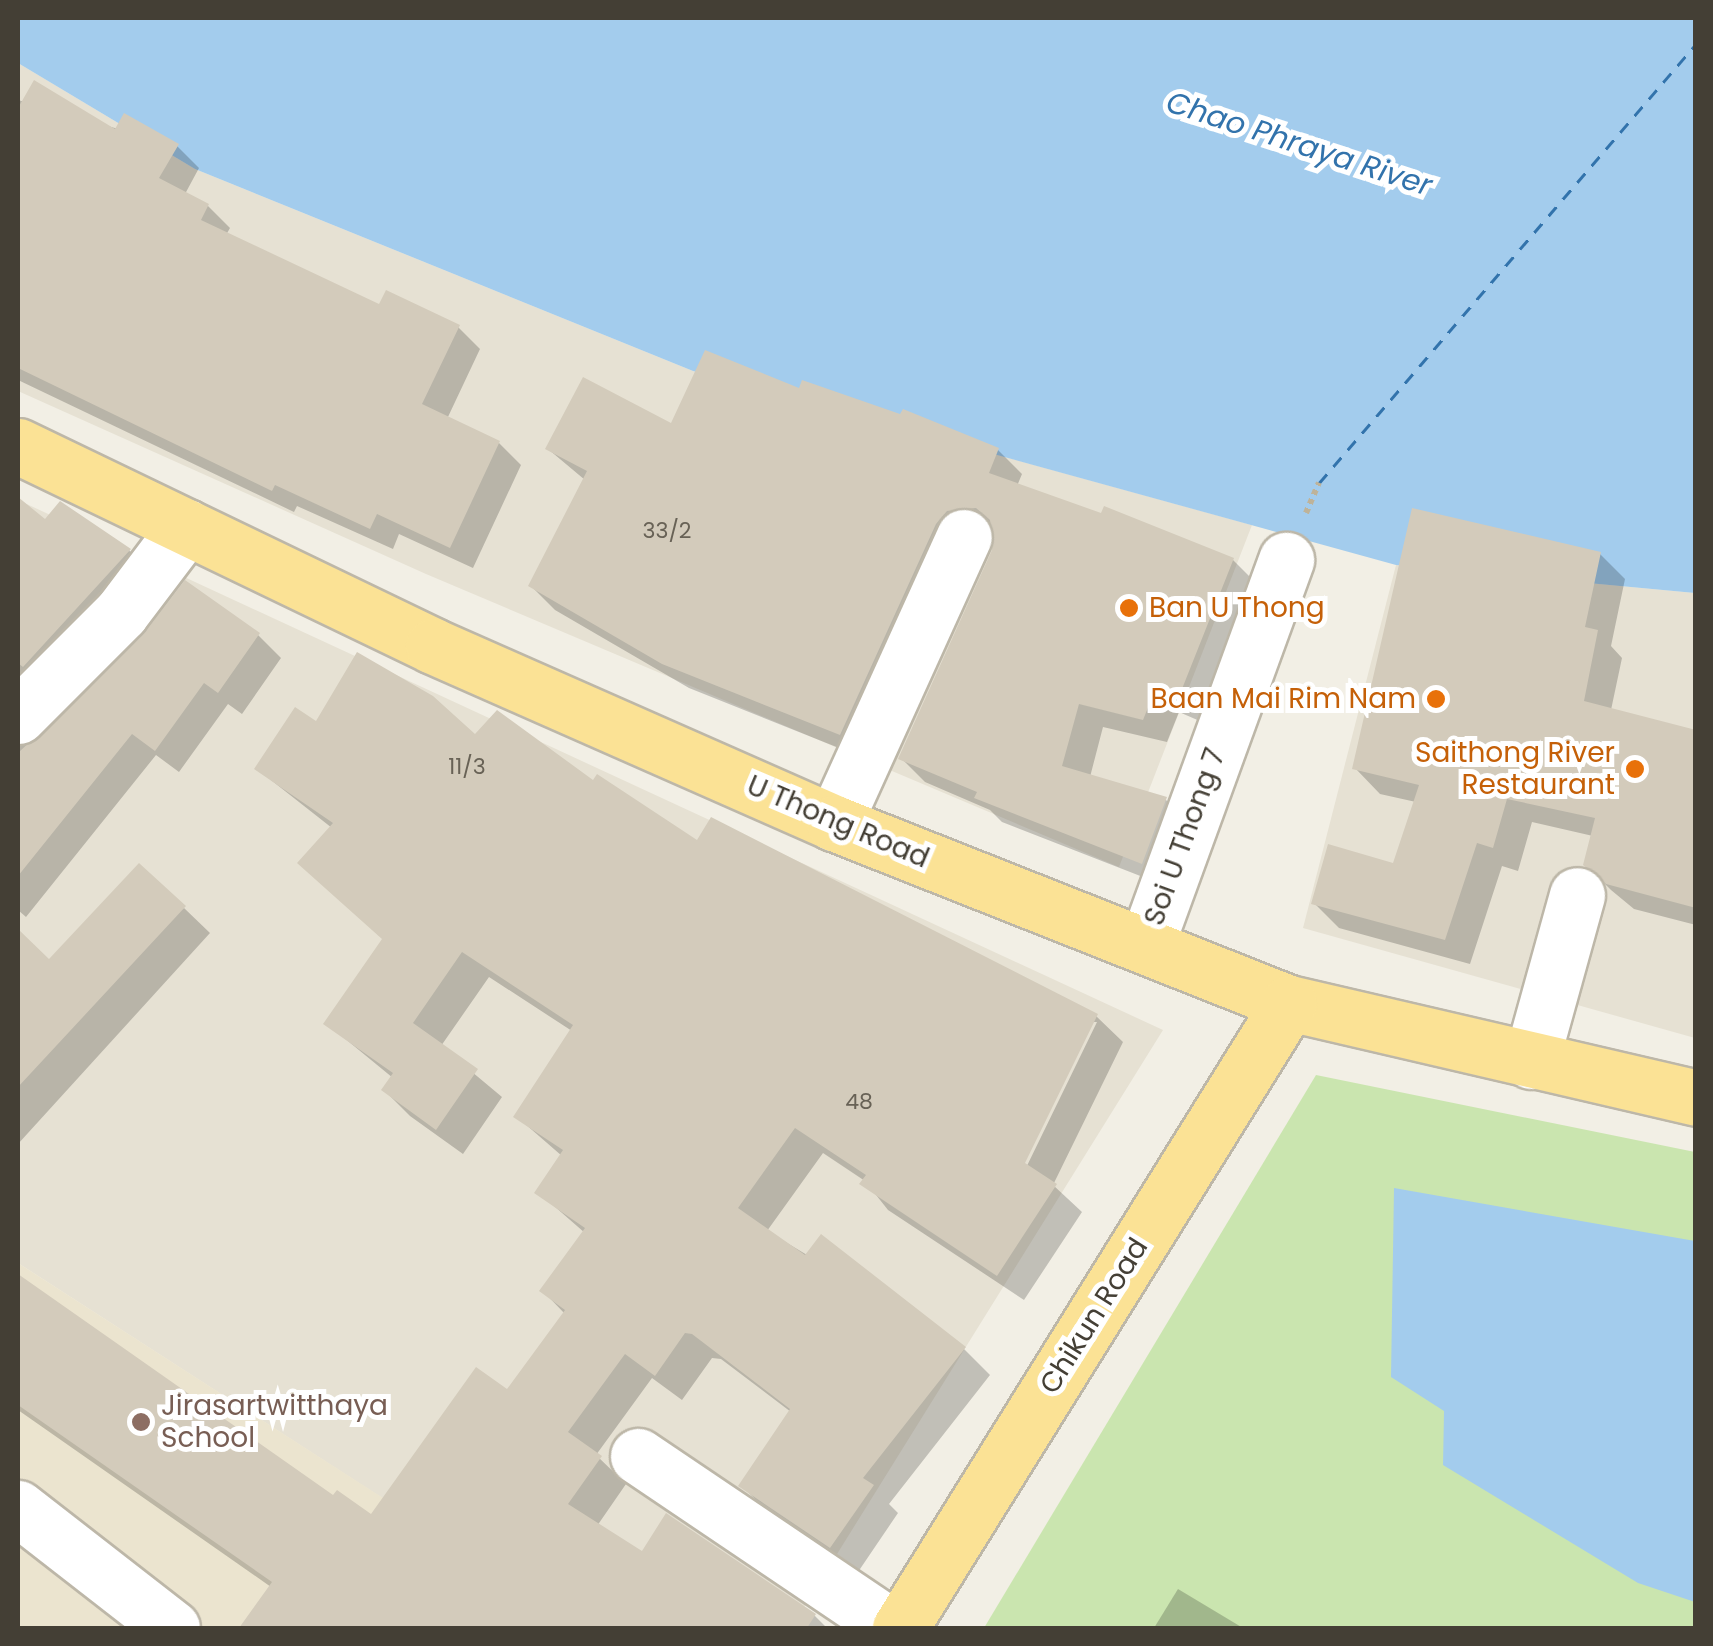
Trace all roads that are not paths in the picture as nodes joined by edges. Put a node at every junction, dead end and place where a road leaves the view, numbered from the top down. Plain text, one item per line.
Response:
1 (18, 446) edge
2 (186, 527) junction
3 (964, 537) dead end
4 (1286, 560) dead end
5 (18, 716) edge
6 (834, 822) junction
7 (1577, 895) dead end
8 (1146, 945) junction
9 (1288, 1004) junction
10 (1531, 1060) junction
11 (1696, 1098) edge
12 (638, 1456) dead end
13 (18, 1508) edge
14 (172, 1628) edge
15 (897, 1628) edge

1 - 2 main road, U Thong Road
2 - 5 street
2 - 6 main road, U Thong Road
3 - 6 street
4 - 8 street, Soi U Thong 7
6 - 8 main road, U Thong Road
7 - 10 street
8 - 9 main road, U Thong Road
9 - 10 main road, U Thong Road
9 - 15 main road, Chikun Road
10 - 11 main road, U Thong Road
12 - 15 street
13 - 14 street

